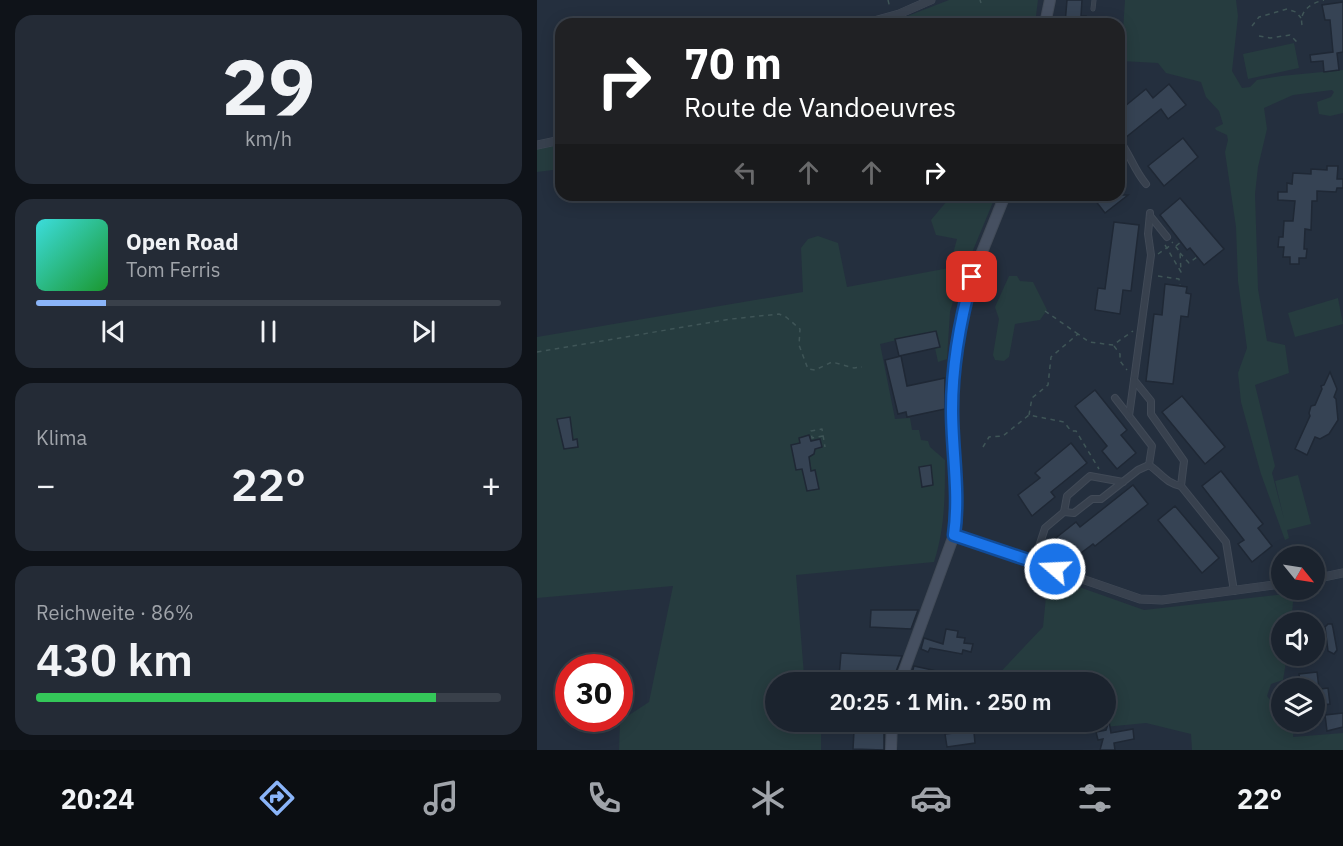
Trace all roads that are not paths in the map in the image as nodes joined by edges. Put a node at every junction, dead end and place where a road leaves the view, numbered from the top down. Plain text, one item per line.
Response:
1 (931, 0) edge
2 (1050, 0) edge
3 (1094, 0) edge
4 (1093, 9) dead end
5 (885, 18) edge
6 (1046, 18) edge
7 (555, 141) edge
8 (537, 145) edge
9 (1125, 148) edge
10 (1146, 184) dead end
11 (1003, 201) edge
12 (1170, 241) road end
13 (1134, 379) junction
14 (1115, 398) dead end
15 (1129, 416) junction
16 (1149, 465) junction
17 (1123, 482) junction
18 (1181, 486) junction
19 (1064, 512) junction
20 (954, 535) junction
21 (1034, 562) junction
22 (1343, 573) edge
23 (1325, 577) edge
24 (1271, 585) edge
25 (1234, 591) junction
26 (904, 672) edge
27 (892, 732) edge
28 (891, 750) edge

1 - 5 street
2 - 6 main road
3 - 4 lane
7 - 8 street
9 - 10 street
11 - 20 main road
12 - 13 street
13 - 15 street
13 - 18 street
14 - 15 street
15 - 16 street
16 - 17 street
16 - 18 street
17 - 19 street
17 - 19 street
18 - 25 street
19 - 21 street
20 - 21 street
20 - 26 main road
21 - 25 street
22 - 23 street
24 - 25 street
27 - 28 main road

